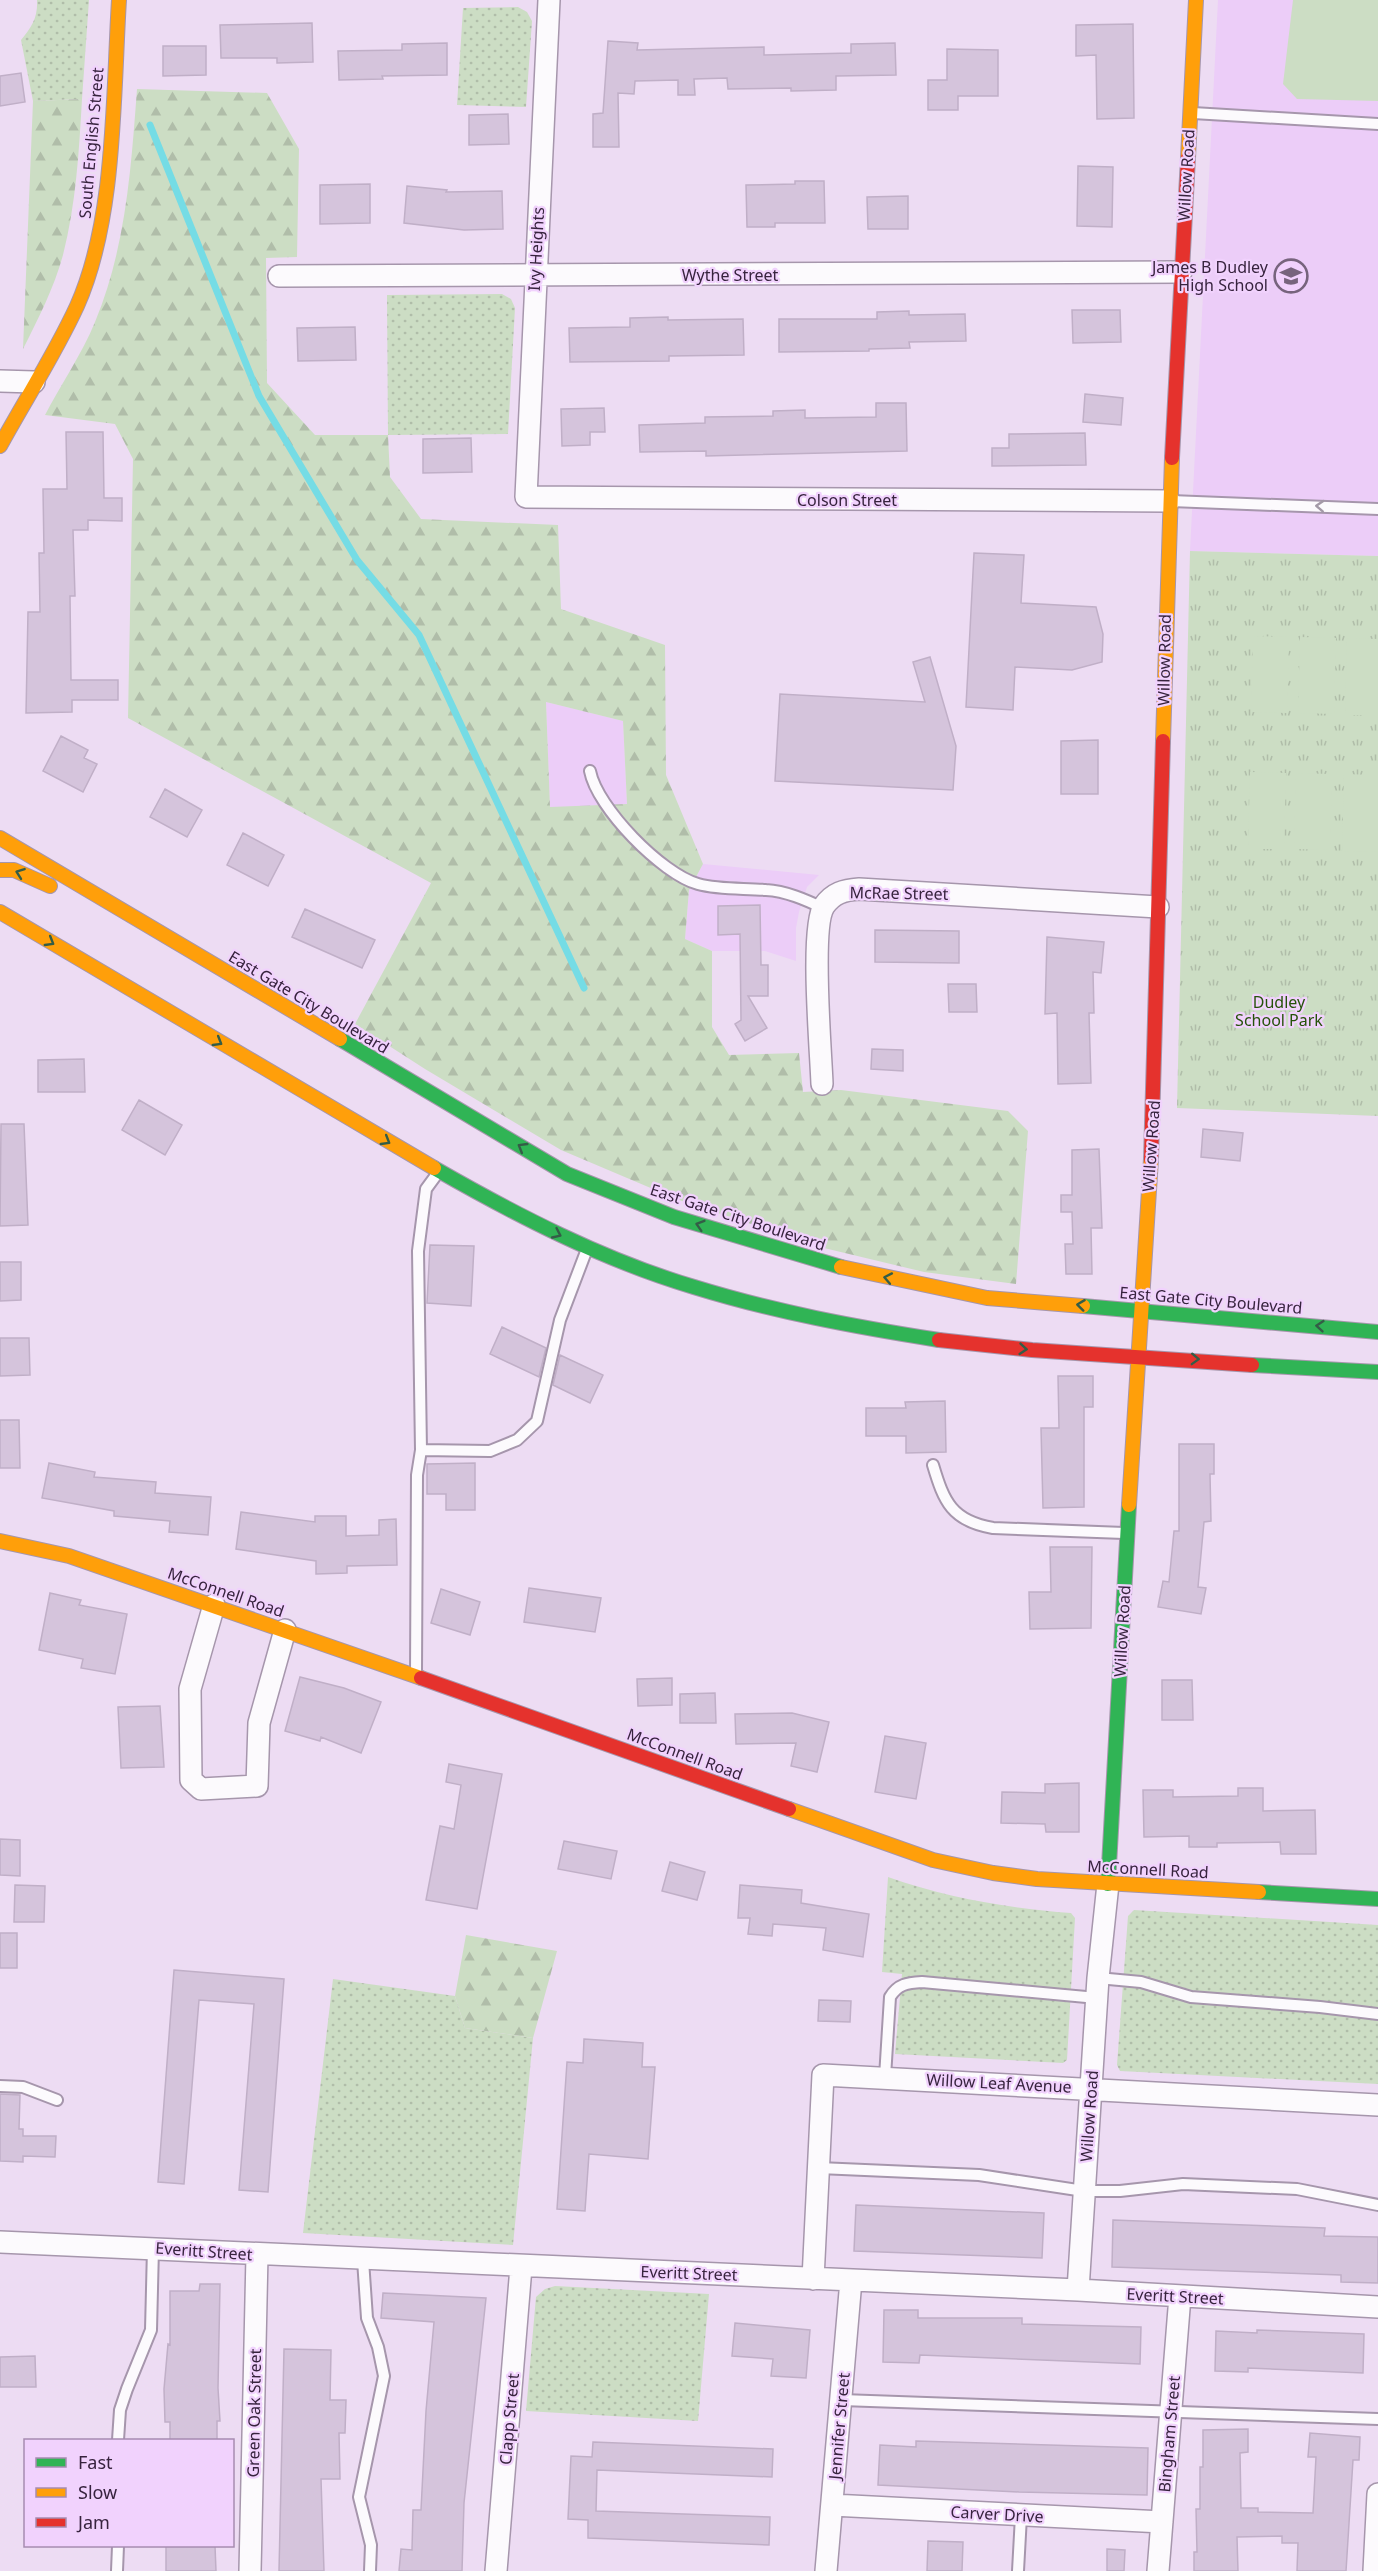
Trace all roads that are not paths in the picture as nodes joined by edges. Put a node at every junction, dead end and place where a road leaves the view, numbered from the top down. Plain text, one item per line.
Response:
1 (119, 0) edge
2 (549, 0) edge
3 (1196, 0) edge
4 (1189, 113) junction
5 (1378, 124) edge
6 (1180, 272) junction
7 (279, 276) dead end
8 (534, 276) junction
9 (0, 381) edge
10 (34, 382) junction
11 (0, 446) edge
12 (526, 497) joint
13 (1169, 501) junction
14 (1378, 509) edge
15 (590, 771) dead end
16 (0, 838) edge
17 (0, 870) edge
18 (1158, 907) junction
19 (823, 908) junction
20 (0, 912) edge
21 (170, 939) junction
22 (822, 1084) dead end
23 (439, 1172) junction
24 (588, 1246) junction
25 (1139, 1312) junction
26 (1378, 1332) edge
27 (1137, 1358) junction
28 (1378, 1372) edge
29 (421, 1450) junction
30 (933, 1465) dead end
31 (1127, 1534) junction
32 (0, 1541) edge
33 (214, 1605) junction
34 (285, 1630) junction
35 (416, 1676) junction
36 (1108, 1884) junction
37 (1378, 1899) edge
38 (1097, 1988) junction
39 (1378, 2014) edge
40 (885, 2077) junction
41 (0, 2086) edge
42 (1091, 2089) junction
43 (57, 2100) dead end
44 (1378, 2105) edge
45 (819, 2168) junction
46 (1084, 2191) junction
47 (1378, 2205) edge
48 (0, 2242) edge
49 (153, 2248) junction
50 (257, 2255) junction
51 (363, 2260) junction
52 (521, 2267) junction
53 (813, 2279) junction
54 (852, 2280) junction
55 (1078, 2290) junction
56 (1180, 2296) junction
57 (1378, 2307) edge
58 (842, 2400) junction
59 (1171, 2410) junction
60 (1378, 2419) edge
61 (118, 2439) edge
62 (1378, 2494) edge
63 (832, 2505) junction
64 (1021, 2516) junction
65 (1162, 2522) junction
66 (118, 2547) edge
67 (117, 2571) edge
68 (250, 2571) edge
69 (370, 2571) edge
70 (496, 2571) edge
71 (826, 2571) edge
72 (1018, 2571) edge
73 (1158, 2571) edge
74 (1374, 2571) edge

1 - 10 street, South English Street
2 - 8 street, Ivy Heights
3 - 4 street, Willow Road
4 - 5 lane
4 - 6 street, Willow Road
6 - 8 street, Wythe Street
6 - 13 street, Willow Road
7 - 8 street, Wythe Street
8 - 12 street, Ivy Heights
9 - 10 street
10 - 11 street, South English Street
12 - 13 street, Colson Street
14 -> 13 lane
13 - 18 street, Willow Road
15 - 19 lane
16 - 21 street, East Gate City Boulevard
21 -> 17 street
18 - 19 street, McRae Street
18 - 25 street, Willow Road
19 - 22 street
20 -> 23 street
25 -> 21 street, East Gate City Boulevard
23 -> 24 street
23 - 29 lane
24 -> 27 street
24 - 29 lane
26 -> 25 street, East Gate City Boulevard
25 - 27 street, Willow Road
27 -> 28 street
27 - 31 street, Willow Road
29 - 35 lane
30 - 31 lane
31 - 36 street, Willow Road
32 - 33 street, McConnell Road
33 - 34 street, McConnell Road
33 - 34 street
34 - 35 street, McConnell Road
35 - 36 street, McConnell Road
36 - 37 street, McConnell Road
36 - 38 street, Willow Road
38 - 39 lane
38 - 40 lane
38 - 42 street, Willow Road
40 - 42 street, Willow Leaf Avenue
40 - 45 street, Willow Leaf Avenue
41 - 43 lane
42 - 44 street, Willow Leaf Avenue
42 - 46 street, Willow Road
45 - 46 lane
45 - 53 street, Willow Leaf Avenue
46 - 47 lane
46 - 55 street, Willow Road
48 - 49 street, Everitt Street
49 - 50 street, Everitt Street
49 - 61 lane
50 - 51 street, Everitt Street
50 - 68 street, Green Oak Street
51 - 52 street, Everitt Street
51 - 69 lane
52 - 53 street, Everitt Street
52 - 70 street, Clapp Street
53 - 54 street, Everitt Street
54 - 55 street, Everitt Street
54 - 58 street, Jennifer Street
55 - 56 street, Everitt Street
56 - 57 street, Everitt Street
56 - 59 street, Bingham Street
58 - 59 lane
58 - 63 street, Jennifer Street
59 - 60 lane
59 - 65 street, Bingham Street
62 - 74 street
63 - 64 street, Carver Drive
63 - 71 street, Jennifer Street
64 - 65 street, Carver Drive
64 - 72 lane
65 - 73 street, Bingham Street
66 - 67 lane

